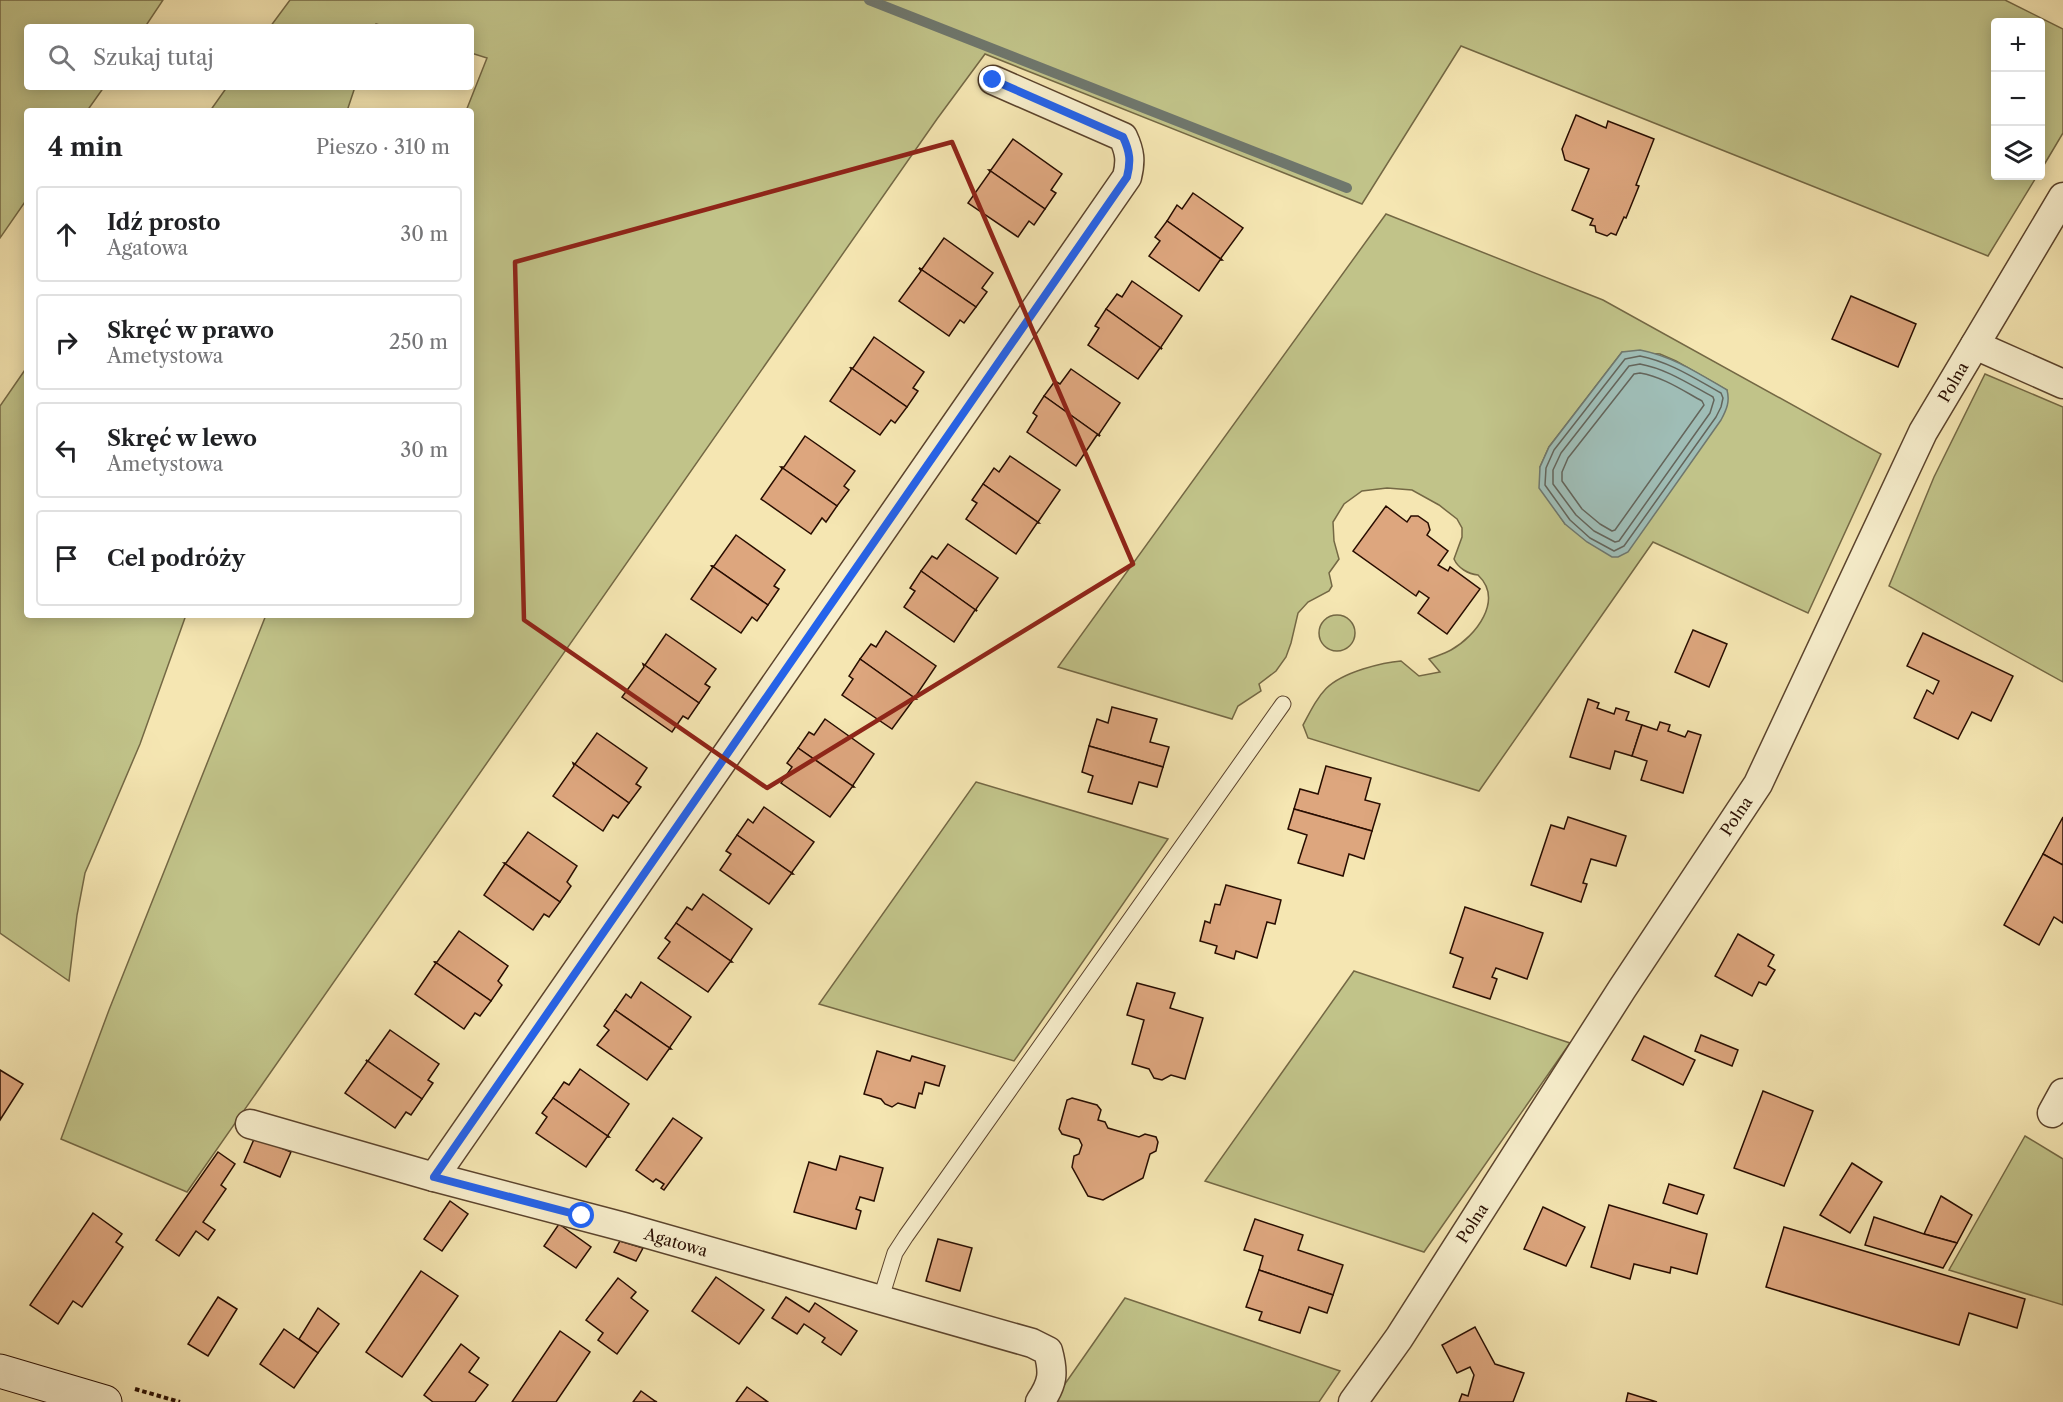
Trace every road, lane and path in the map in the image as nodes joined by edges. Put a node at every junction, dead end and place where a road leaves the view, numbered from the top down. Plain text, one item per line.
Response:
1 (993, 80) dead end
2 (2063, 197) edge
3 (1975, 345) junction
4 (2063, 384) edge
5 (1283, 705) dead end
6 (250, 1124) dead end
7 (434, 1177) junction
8 (880, 1301) junction
9 (0, 1371) edge
10 (105, 1402) edge
11 (1040, 1402) edge
12 (1353, 1402) edge

1 - 7 street
2 - 3 street, Polna
3 - 4 street
3 - 12 street, Polna
5 - 8 lane
6 - 7 street, Agatowa
7 - 8 street, Agatowa
8 - 11 street, Agatowa
9 - 10 street

